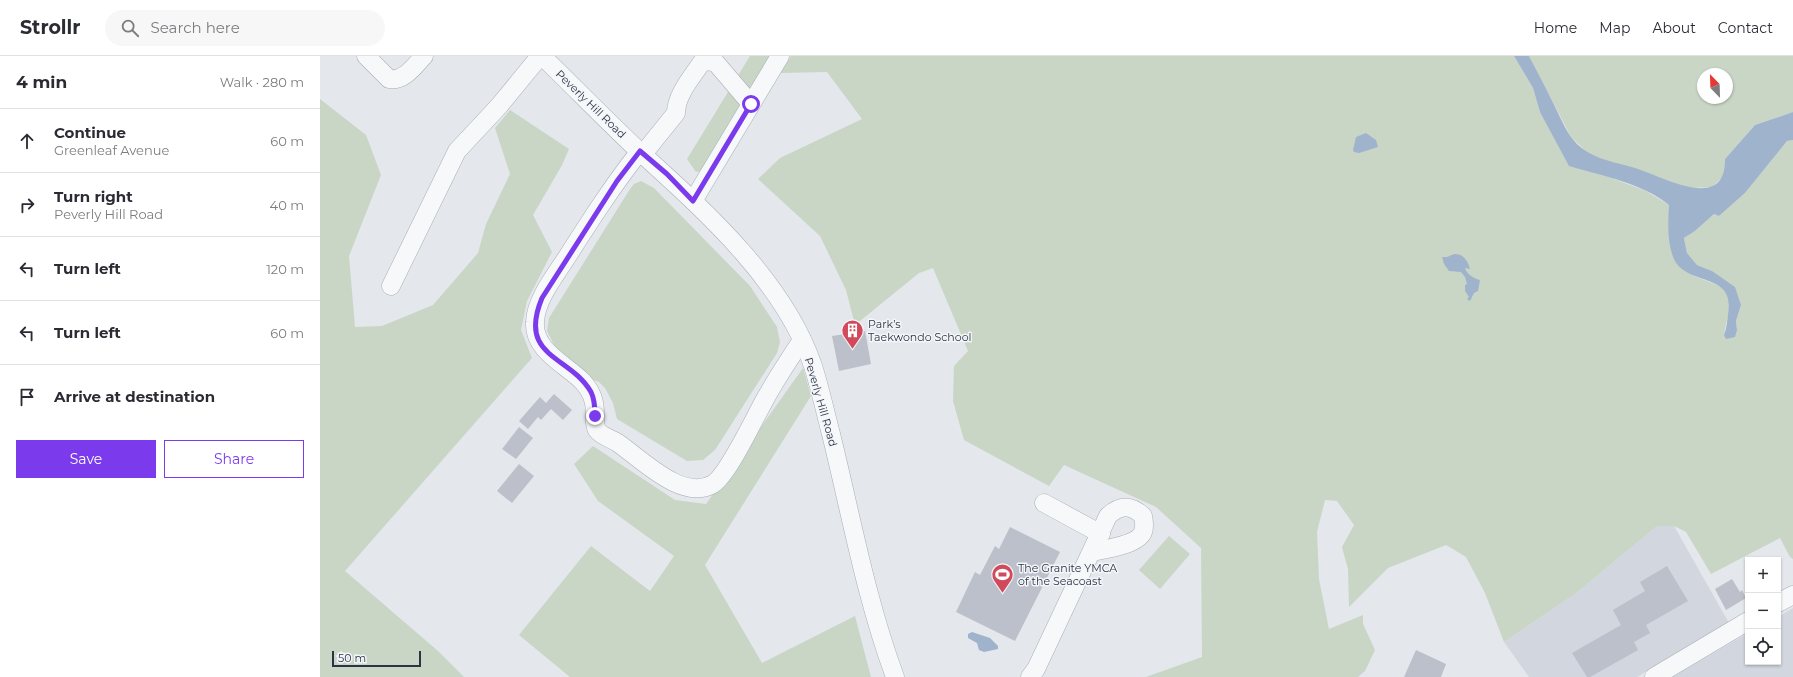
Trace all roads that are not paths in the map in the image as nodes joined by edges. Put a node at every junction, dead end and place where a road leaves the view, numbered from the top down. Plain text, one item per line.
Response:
1 (366, 56) edge
2 (424, 56) edge
3 (541, 56) edge
4 (780, 56) edge
5 (751, 104) junction
6 (641, 153) junction
7 (693, 201) junction
8 (390, 286) dead end
9 (802, 340) junction
10 (1044, 503) dead end
11 (1101, 534) junction
12 (1092, 552) junction
13 (1793, 595) edge
14 (1781, 601) edge
15 (1745, 623) edge
16 (895, 677) edge
17 (1030, 677) edge
18 (1654, 677) edge

1 - 2 street
3 - 6 street, Peverly Hill Road
3 - 8 street
4 - 5 street
5 - 6 street
5 - 7 street
6 - 7 street, Peverly Hill Road
6 - 9 street
7 - 9 street, Peverly Hill Road
9 - 16 street, Peverly Hill Road
10 - 11 street
11 - 12 street
11 - 12 street
12 - 17 street
13 - 14 street
15 - 18 street

